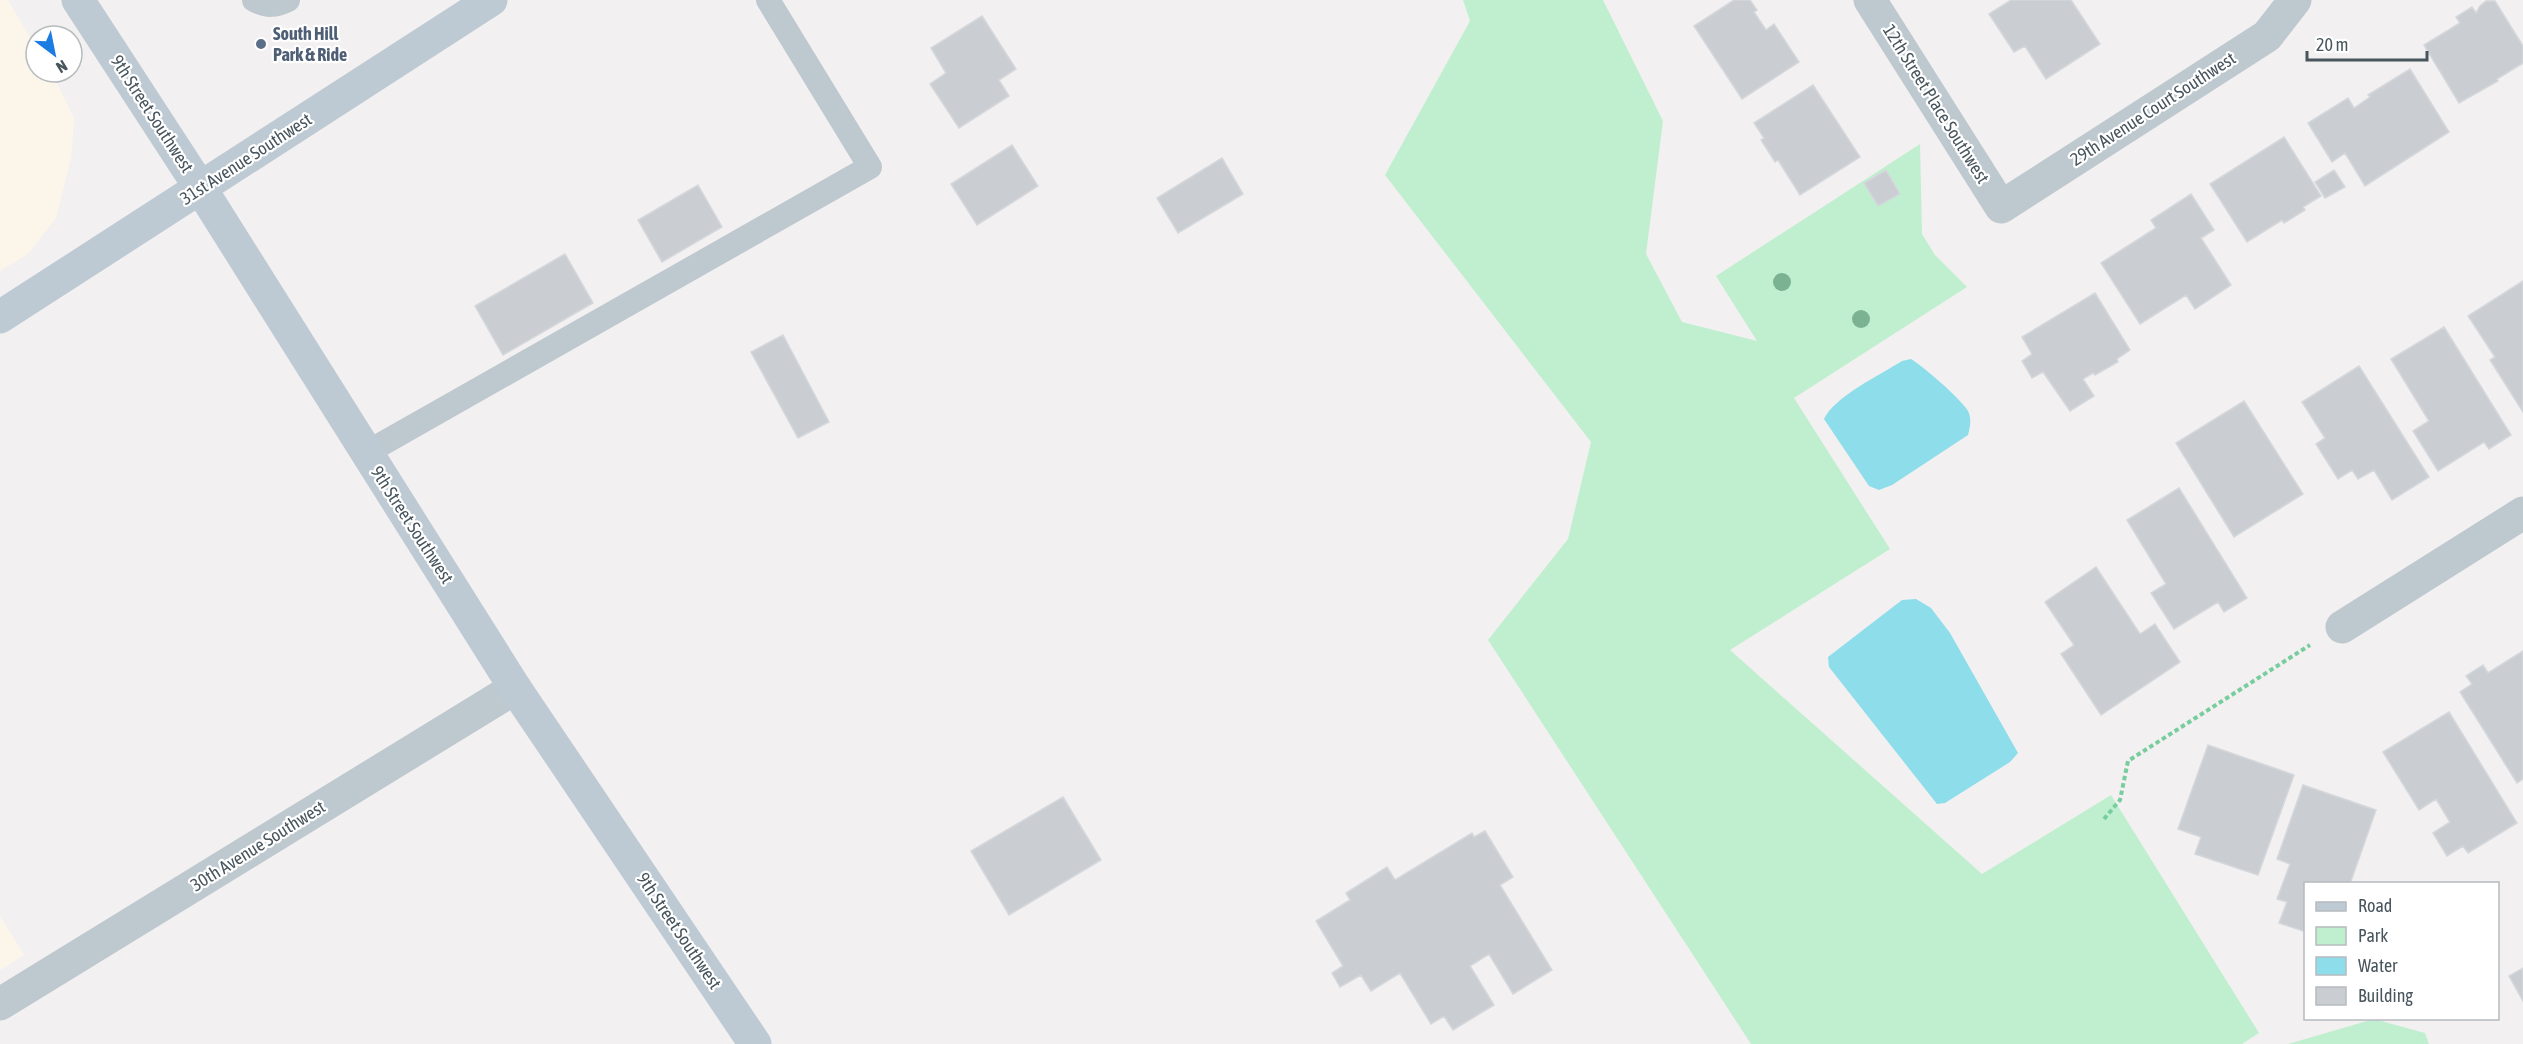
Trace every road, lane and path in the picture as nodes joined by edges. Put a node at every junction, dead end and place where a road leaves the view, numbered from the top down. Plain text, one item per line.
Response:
1 (78, 0) edge
2 (254, 0) edge
3 (288, 0) edge
4 (491, 0) edge
5 (768, 0) edge
6 (1870, 0) edge
7 (2295, 0) edge
8 (201, 189) junction
9 (2001, 207) joint
10 (0, 317) edge
11 (366, 453) junction
12 (2523, 513) edge
13 (2342, 627) joint
14 (516, 688) junction
15 (2104, 819) dead end
16 (0, 1004) edge
17 (755, 1044) edge

1 - 8 main road, 9th Street Southwest
2 - 3 lane
4 - 8 main road, 31st Avenue Southwest
5 - 11 lane
6 - 9 street, 12th Street Place Southwest
7 - 9 street, 29th Avenue Court Southwest
8 - 10 main road, 31st Avenue Southwest
8 - 11 main road, 9th Street Southwest
11 - 14 main road, 9th Street Southwest
12 - 13 street
13 - 15 path
14 - 16 street, 30th Avenue Southwest
14 - 17 main road, 9th Street Southwest

